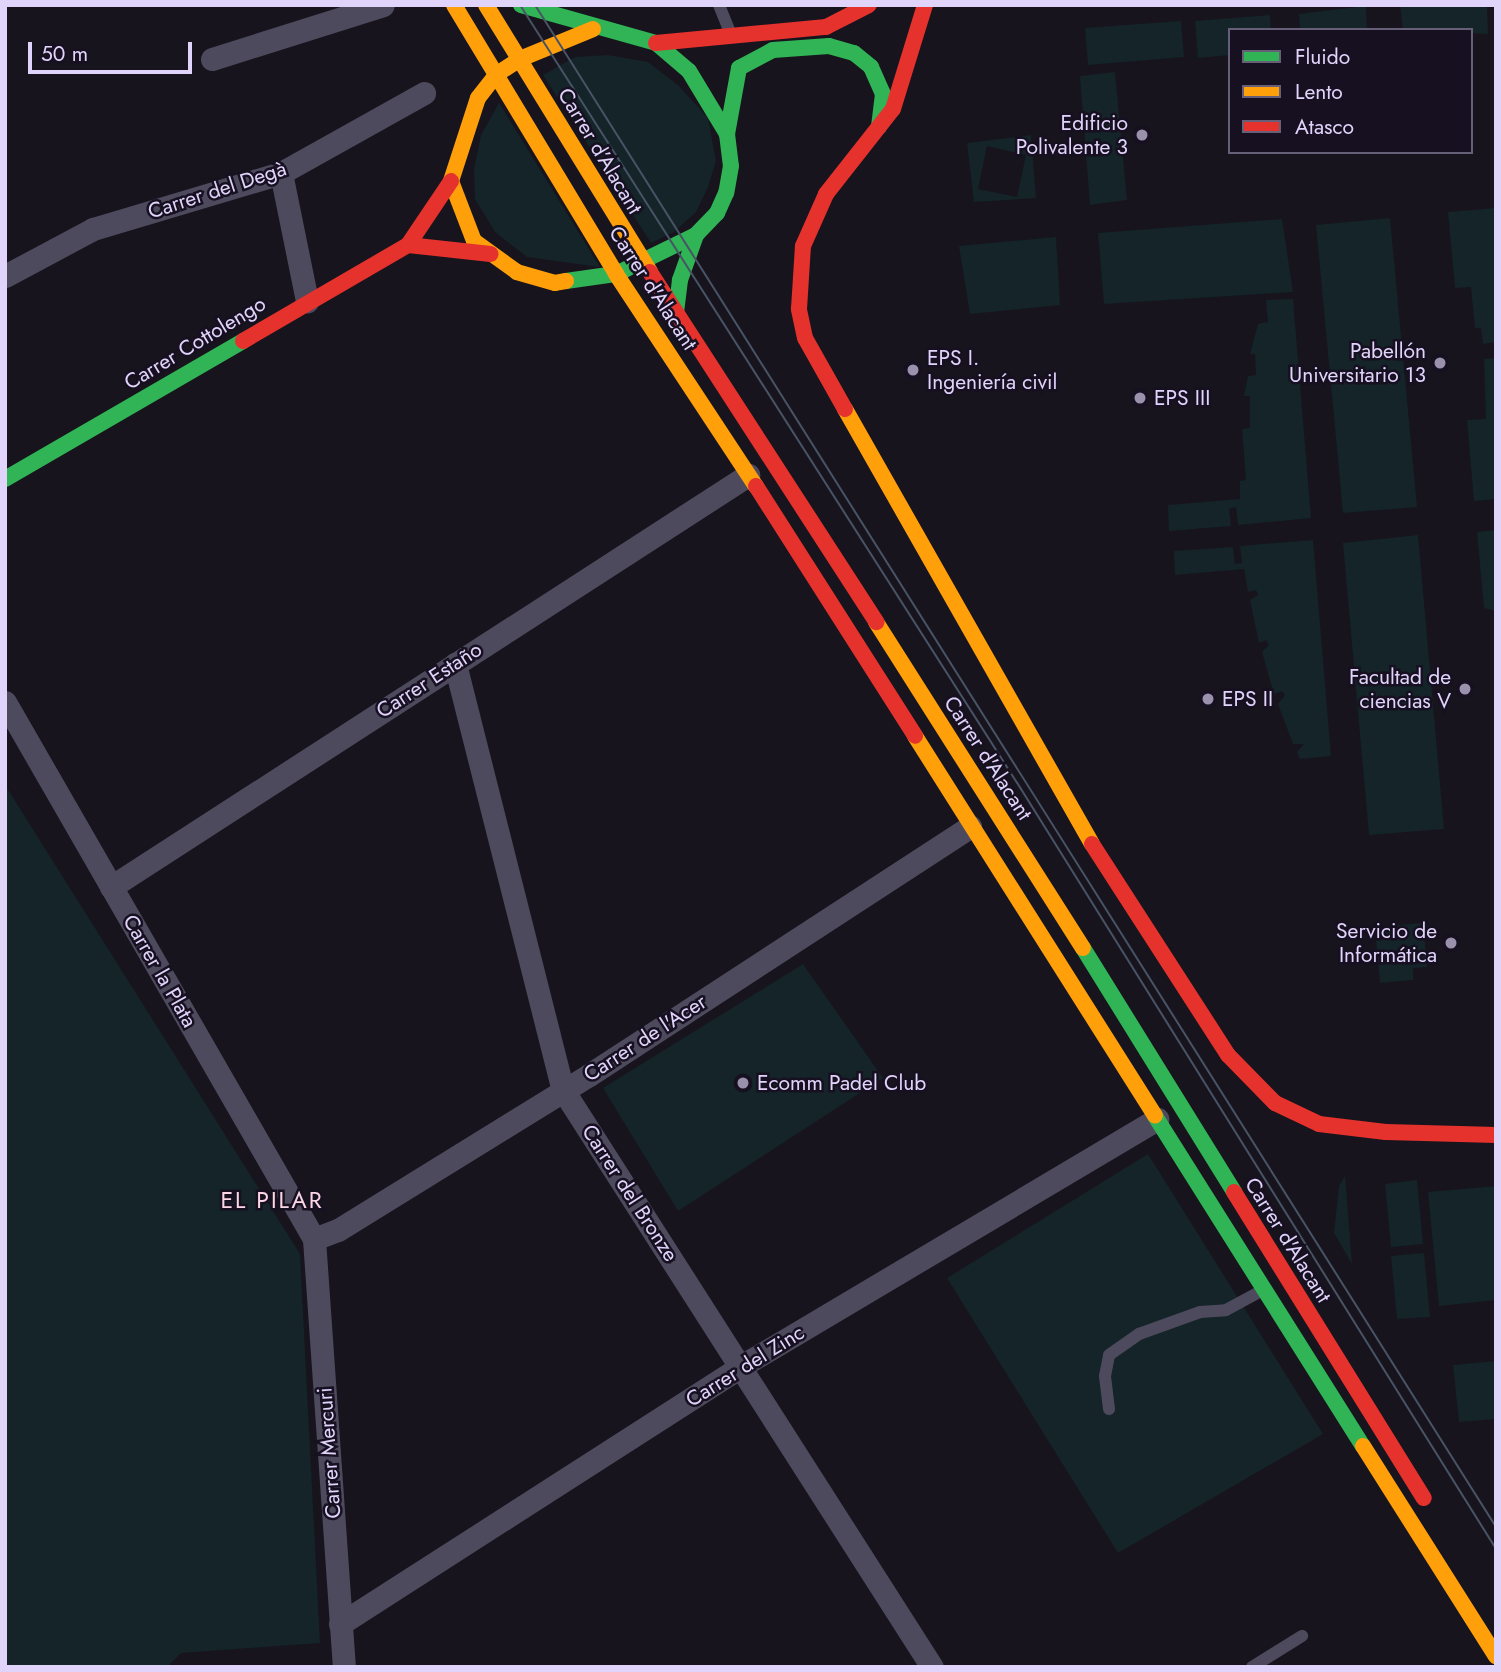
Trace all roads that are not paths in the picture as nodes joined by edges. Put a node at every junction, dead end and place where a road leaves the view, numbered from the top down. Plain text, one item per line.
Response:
1 (383, 5) edge
2 (454, 5) edge
3 (486, 5) edge
4 (521, 5) edge
5 (719, 5) edge
6 (869, 5) edge
7 (925, 5) edge
8 (593, 29) junction
9 (656, 43) junction
10 (736, 52) junction
11 (212, 58) dead end
12 (520, 59) junction
13 (497, 74) junction
14 (424, 93) dead end
15 (878, 129) junction
16 (727, 134) junction
17 (281, 173) junction
18 (451, 181) junction
19 (696, 235) junction
20 (408, 246) junction
21 (491, 254) junction
22 (644, 264) junction
23 (616, 274) junction
24 (5, 276) edge
25 (555, 283) junction
26 (588, 294) dead end
27 (610, 301) dead end
28 (307, 302) junction
29 (676, 313) junction
30 (648, 321) junction
31 (748, 475) junction
32 (5, 479) edge
33 (455, 664) junction
34 (5, 702) edge
35 (970, 827) junction
36 (111, 887) junction
37 (563, 1090) junction
38 (1157, 1119) junction
39 (1496, 1135) edge
40 (314, 1239) junction
41 (1264, 1289) junction
42 (743, 1365) junction
43 (1109, 1409) dead end
44 (1430, 1508) dead end
45 (340, 1623) junction
46 (1302, 1636) dead end
47 (1496, 1656) edge
48 (344, 1667) edge
49 (932, 1667) edge
50 (1252, 1667) edge

1 - 11 street
2 - 13 main road, Carrer d'Alacant
3 - 12 main road, Carrer d’Alacant
4 - 8 main road, Carrer d'Alacant
5 - 10 lane
6 - 10 main road
7 - 15 main road
8 - 9 main road, Carrer d'Alacant
8 - 12 main road
9 - 10 main road
9 - 16 main road, Carrer d'Alacant
10 - 15 main road
10 - 16 main road
12 - 13 main road
12 - 22 main road, Carrer d’Alacant
13 - 18 main road
13 - 23 main road, Carrer d'Alacant
14 - 17 street, Carrer del Degà
15 - 39 main road
16 - 19 main road, Carrer d'Alacant
17 - 24 street, Carrer del Degà
17 - 28 street
18 - 20 main road
18 - 21 main road
19 - 22 main road
19 - 29 main road, Carrer d'Alacant
20 - 21 main road
20 - 28 main road, Carrer Cottolengo
21 - 25 main road
22 - 23 main road
22 - 29 main road, Carrer d’Alacant
23 - 25 main road
23 - 30 main road, Carrer d'Alacant
25 - 26 main road
27 - 30 main road
28 - 32 main road, Carrer Cottolengo
29 - 44 main road, Carrer d'Alacant
30 - 31 main road, Carrer d'Alacant
31 - 33 street, Carrer Estaño
31 - 35 main road, Carrer d'Alacant
33 - 36 street, Carrer Estaño
33 - 37 street, Carrer del Bronze
34 - 36 street, Carrer la Plata
35 - 37 street, Carrer de l'Acer
35 - 38 main road, Carrer d'Alacant
36 - 40 street, Carrer la Plata
37 - 40 street, Carrer de l'Acer
37 - 42 street, Carrer del Bronze
38 - 41 main road, Carrer d'Alacant
38 - 42 street, Carrer del Zinc
40 - 45 street, Carrer Mercuri
41 - 43 lane
41 - 47 main road, Carrer d'Alacant
42 - 45 street, Carrer del Zinc
42 - 49 street, Carrer del Bronze
45 - 48 street, Carrer Mercuri
46 - 50 lane

